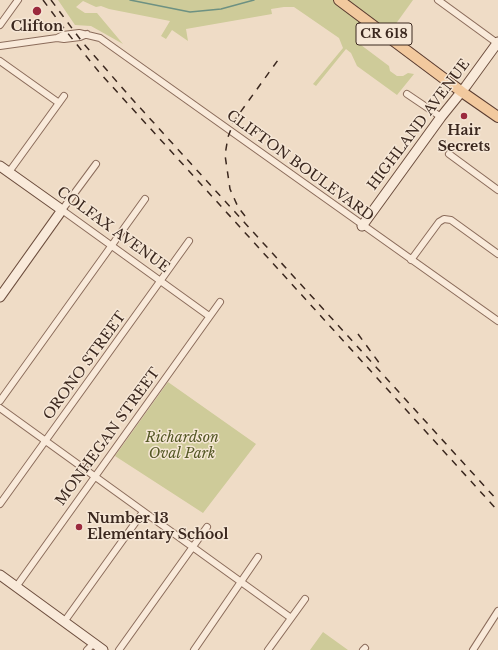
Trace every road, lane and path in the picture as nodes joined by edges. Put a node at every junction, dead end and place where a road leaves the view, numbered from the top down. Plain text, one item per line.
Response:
1 (18, 0) edge
2 (340, 0) edge
3 (438, 0) edge
4 (452, 0) edge
5 (447, 6) junction
6 (0, 25) edge
7 (498, 43) edge
8 (0, 46) edge
9 (0, 61) edge
10 (462, 92) junction
11 (407, 94) dead end
12 (64, 96) dead end
13 (59, 103) junction
14 (441, 117) junction
15 (498, 117) edge
16 (449, 154) dead end
17 (96, 164) dead end
18 (0, 166) edge
19 (9, 172) junction
20 (498, 190) edge
21 (146, 199) dead end
22 (62, 210) junction
23 (362, 226) junction
24 (189, 241) dead end
25 (112, 246) junction
26 (498, 254) edge
27 (411, 260) junction
28 (160, 281) junction
29 (0, 297) edge
30 (220, 302) dead end
31 (209, 316) junction
32 (498, 322) edge
33 (0, 401) edge
34 (0, 408) edge
35 (45, 442) junction
36 (94, 477) junction
37 (0, 504) edge
38 (143, 512) junction
39 (207, 526) dead end
40 (193, 548) junction
41 (258, 557) dead end
42 (0, 575) edge
43 (241, 582) junction
44 (16, 587) junction
45 (304, 599) dead end
46 (498, 611) edge
47 (291, 618) junction
48 (64, 622) junction
49 (94, 643) junction
50 (87, 650) edge
51 (103, 650) edge
52 (119, 650) edge
53 (194, 650) edge
54 (268, 650) edge
55 (473, 650) edge

1 - 6 street
2 - 10 main road, CR 618
3 - 5 street
4 - 5 street
5 - 7 street
7 - 10 street, HIGHLAND AVENUE
8 - 23 street, CLIFTON BOULEVARD
9 - 13 street
10 - 14 street, HIGHLAND AVENUE
10 - 15 main road, CR 618
11 - 14 street
12 - 13 street
13 - 19 street
14 - 23 street, HIGHLAND AVENUE
16 - 20 street
17 - 22 street
18 - 19 street, COLFAX AVENUE
19 - 22 street, COLFAX AVENUE
21 - 25 street
22 - 25 street, COLFAX AVENUE
22 - 29 street
23 - 27 street, CLIFTON BOULEVARD
24 - 28 street, ORONO STREET
25 - 28 street, COLFAX AVENUE
25 - 33 street
26 - 27 street
27 - 32 street, CLIFTON BOULEVARD
28 - 31 street, COLFAX AVENUE
28 - 35 street, ORONO STREET
30 - 31 street, MONHEGAN STREET
31 - 36 street, MONHEGAN STREET
34 - 35 street
35 - 36 street
35 - 37 street, ORONO STREET
36 - 38 street
36 - 44 street, MONHEGAN STREET
38 - 40 street
38 - 48 street
39 - 40 street
40 - 43 street
40 - 52 street
41 - 43 street
42 - 44 street
43 - 47 street
43 - 53 street
44 - 48 street
45 - 47 street
46 - 55 street
47 - 54 street
48 - 49 street
49 - 50 street
49 - 51 street

